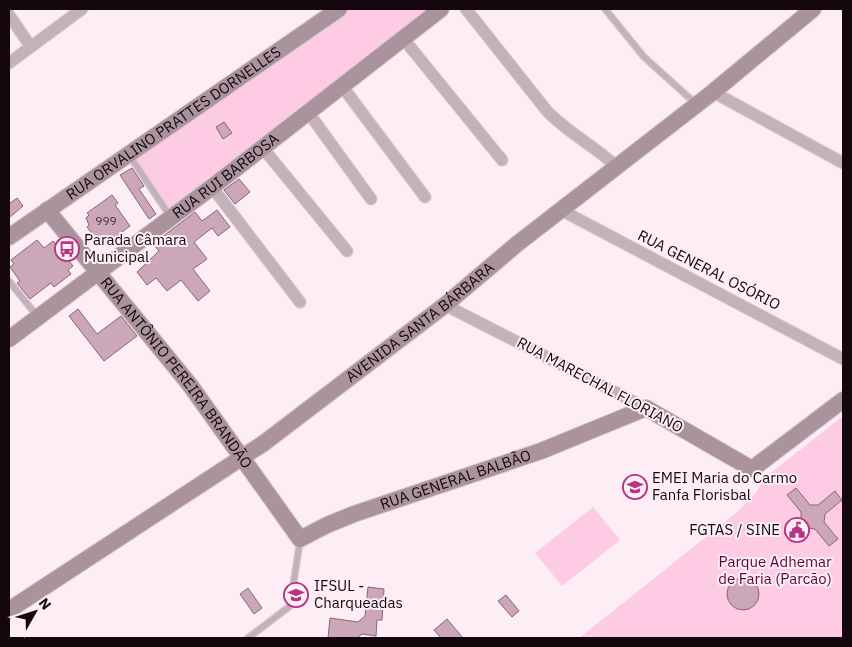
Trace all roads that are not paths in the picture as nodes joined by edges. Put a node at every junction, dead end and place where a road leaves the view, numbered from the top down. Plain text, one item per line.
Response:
1 (82, 9) edge
2 (339, 9) edge
3 (441, 9) edge
4 (466, 9) edge
5 (605, 9) edge
6 (813, 9) edge
7 (9, 15) edge
8 (402, 37) junction
9 (31, 47) junction
10 (9, 62) edge
11 (342, 86) junction
12 (713, 92) junction
13 (695, 103) junction
14 (308, 112) junction
15 (262, 147) junction
16 (128, 154) junction
17 (502, 160) dead end
18 (843, 163) edge
19 (616, 166) junction
20 (212, 187) junction
21 (425, 197) dead end
22 (371, 199) dead end
23 (47, 210) junction
24 (560, 210) junction
25 (172, 217) junction
26 (9, 237) edge
27 (347, 250) dead end
28 (98, 272) junction
29 (9, 280) edge
30 (300, 302) dead end
31 (445, 305) junction
32 (37, 317) junction
33 (9, 339) edge
34 (843, 358) edge
35 (843, 400) edge
36 (646, 408) junction
37 (241, 459) junction
38 (300, 539) junction
39 (9, 610) edge
40 (248, 638) edge

1 - 9 street
2 - 16 street, RUA ORVALINO PRATTES DORNELLES
3 - 8 street, RUA RUI BARBOSA
4 - 19 street
5 - 13 lane
6 - 12 street, AVENIDA SANTA BÁRBARA
7 - 9 street
8 - 11 street, RUA RUI BARBOSA
8 - 17 street
9 - 10 street
11 - 14 street, RUA RUI BARBOSA
11 - 21 street
12 - 13 street, AVENIDA SANTA BÁRBARA
12 - 18 street
13 - 19 street, AVENIDA SANTA BÁRBARA
14 - 15 street, RUA RUI BARBOSA
14 - 22 street
15 - 20 street, RUA RUI BARBOSA
15 - 27 street
16 - 23 street, RUA ORVALINO PRATTES DORNELLES
16 - 25 lane
19 - 24 street, AVENIDA SANTA BÁRBARA
20 - 25 street, RUA RUI BARBOSA
20 - 30 street
23 - 26 street, RUA ORVALINO PRATTES DORNELLES
23 - 28 street, RUA ANTÔNIO PEREIRA BRANDÃO
24 - 31 street, AVENIDA SANTA BÁRBARA
24 - 34 street, RUA GENERAL OSÓRIO
25 - 28 street, RUA RUI BARBOSA
28 - 32 street, RUA RUI BARBOSA
28 - 37 street, RUA ANTÔNIO PEREIRA BRANDÃO
29 - 32 lane
31 - 36 street, RUA MARECHAL FLORIANO
31 - 37 street, AVENIDA SANTA BÁRBARA
32 - 33 street, RUA RUI BARBOSA
35 - 36 street, RUA MARECHAL FLORIANO
36 - 38 street, RUA GENERAL BALBÃO
37 - 38 street, RUA ANTÔNIO PEREIRA BRANDÃO
37 - 39 street, AVENIDA SANTA BÁRBARA
38 - 40 lane

